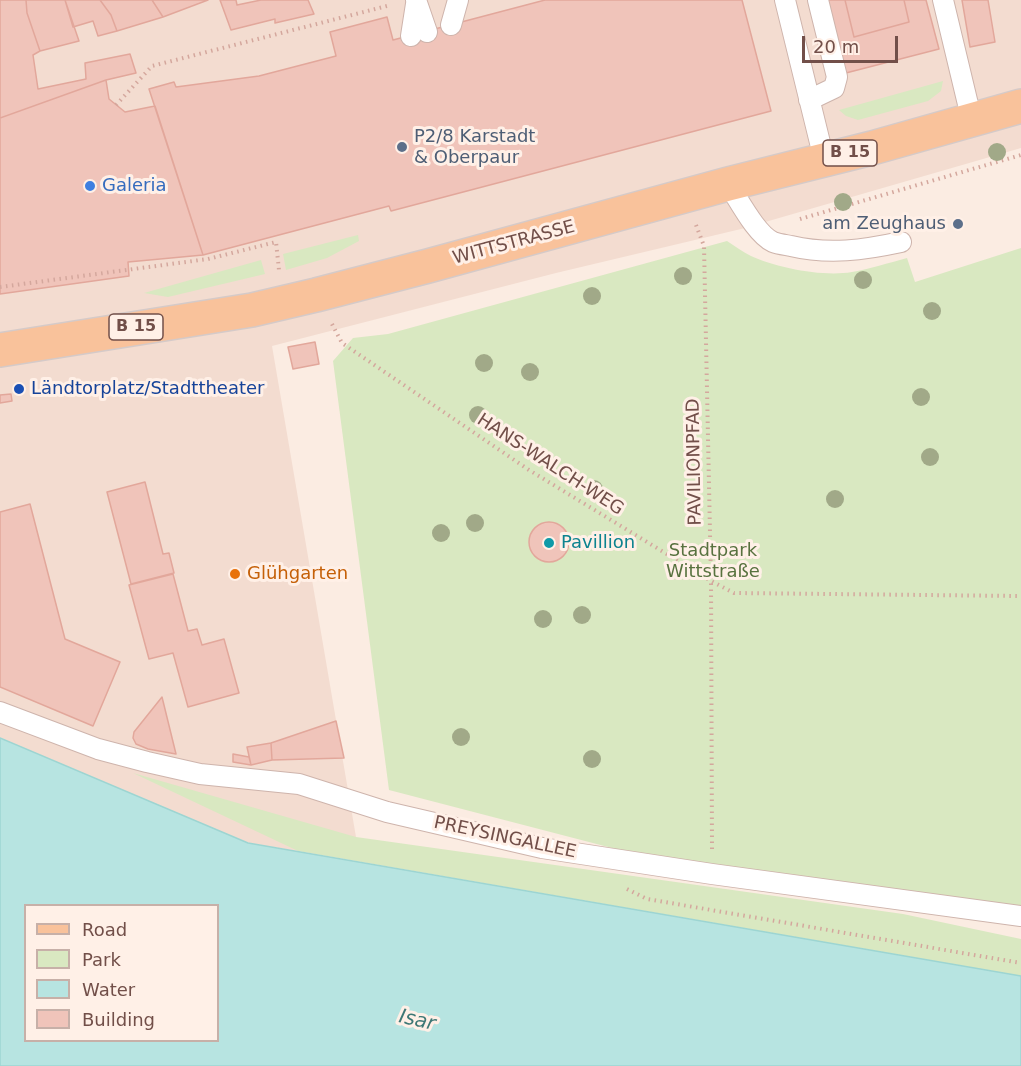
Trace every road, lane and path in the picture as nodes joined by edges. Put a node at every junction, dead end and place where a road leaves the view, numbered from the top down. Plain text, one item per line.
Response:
1 (785, 0) edge
2 (818, 0) edge
3 (943, 0) edge
4 (457, 1) edge
5 (410, 2) edge
6 (458, 23) dead end
7 (419, 34) dead end
8 (809, 100) junction
9 (116, 105) dead end
10 (1021, 106) edge
11 (972, 121) junction
12 (1021, 155) edge
13 (824, 159) junction
14 (728, 184) junction
15 (685, 197) junction
16 (760, 231) junction
17 (901, 242) dead end
18 (0, 287) edge
19 (316, 295) junction
20 (282, 303) junction
21 (0, 350) edge
22 (711, 581) junction
23 (1021, 596) edge
24 (0, 712) edge
25 (712, 874) junction
26 (626, 889) dead end
27 (1021, 916) edge
28 (1021, 963) edge

1 - 8 lane
2 - 8 lane
3 - 11 lane
4 - 6 lane
5 - 7 lane
5 - 9 path
8 - 13 lane
10 - 11 main road, WITTSTRASSE / B 15
11 - 13 main road, WITTSTRASSE / B 15
12 - 16 path
13 - 14 main road, WITTSTRASSE / B 15
14 - 15 main road, WITTSTRASSE / B 15
14 - 16 lane
15 - 19 main road, WITTSTRASSE / B 15
15 - 22 path, PAVILIONPFAD
16 - 17 lane
18 - 20 path
19 - 20 main road, WITTSTRASSE / B 15
19 - 22 path, HANS-WALCH-WEG
20 - 21 main road, WITTSTRASSE / B 15
22 - 23 path, HANS-WALCH-WEG
22 - 25 path, PAVILIONPFAD
24 - 25 lane, PREYSINGALLEE
25 - 27 lane, PREYSINGALLEE
26 - 28 path

